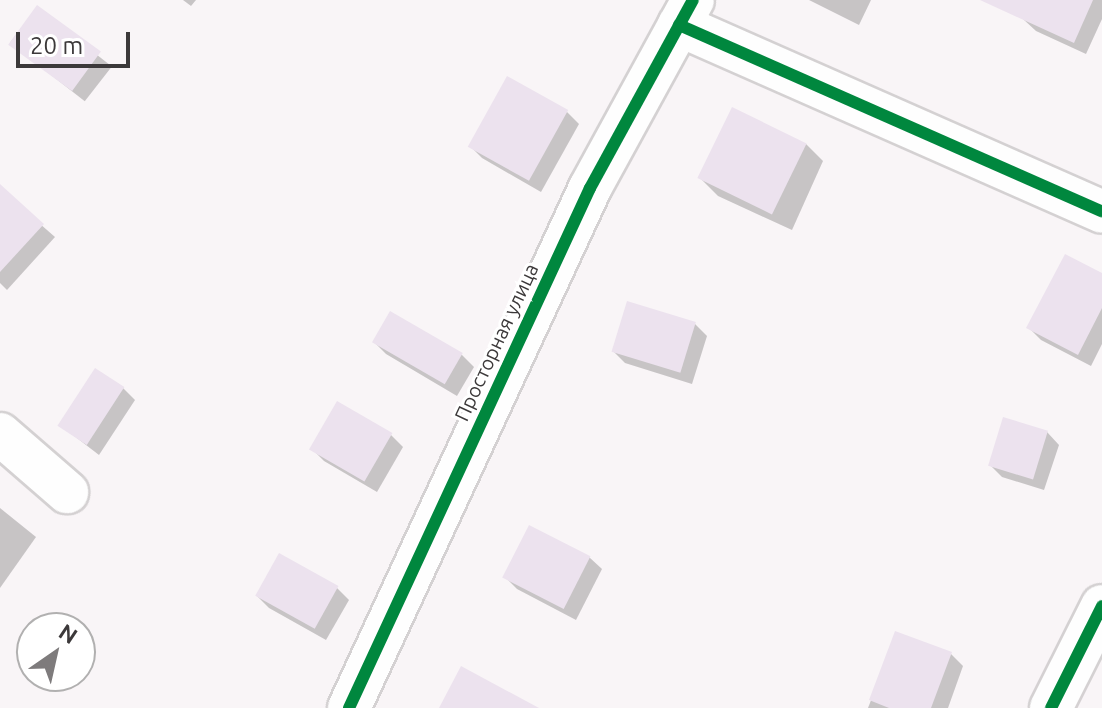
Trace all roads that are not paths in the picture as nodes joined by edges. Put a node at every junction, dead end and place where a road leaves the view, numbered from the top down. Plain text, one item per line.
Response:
1 (686, 13) edge
2 (1102, 212) edge
3 (0, 434) edge
4 (67, 492) dead end
5 (1102, 606) edge
6 (349, 708) edge
7 (1051, 708) edge

1 - 2 street
1 - 6 street, Просторная улица
3 - 4 street
5 - 7 street

